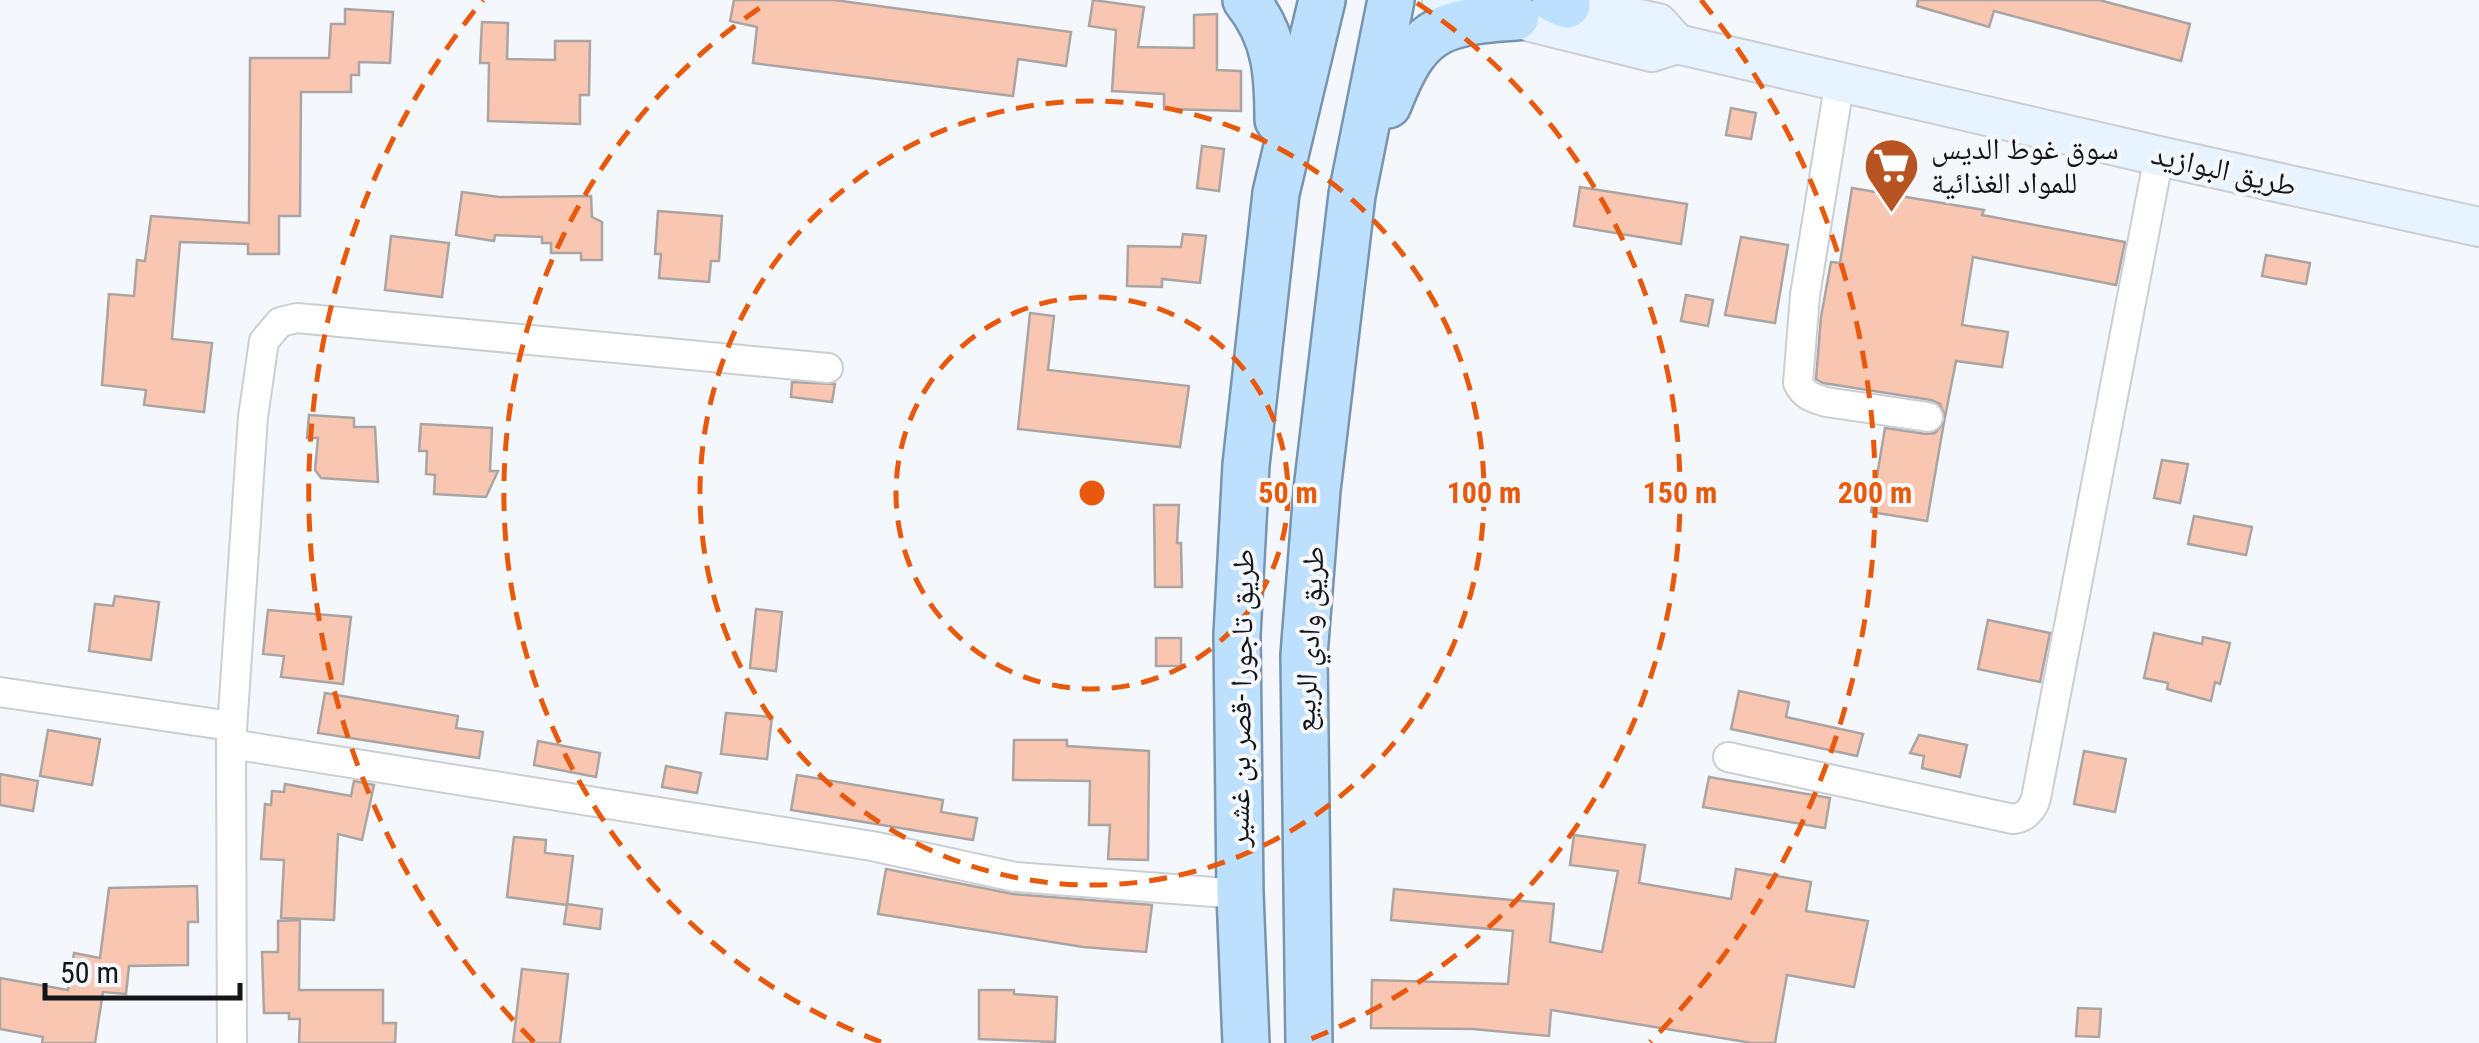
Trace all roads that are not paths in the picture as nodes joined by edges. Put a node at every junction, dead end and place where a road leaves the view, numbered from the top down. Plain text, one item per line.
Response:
1 (1246, 0) edge
2 (1322, 0) edge
3 (1390, 0) edge
4 (1442, 0) edge
5 (1546, 5) edge
6 (1677, 44) junction
7 (1840, 80) junction
8 (2159, 156) junction
9 (1276, 194) junction
10 (1352, 196) junction
11 (2479, 227) edge
12 (828, 368) dead end
13 (1928, 417) dead end
14 (0, 692) edge
15 (231, 735) junction
16 (1728, 757) dead end
17 (1240, 894) junction
18 (232, 1043) edge
19 (1246, 1043) edge
20 (1310, 1043) edge

1 - 9 highway
2 - 9 highway, طريق تاجورا -قصر بن غشير
3 - 10 highway, طريق وادي الربيع
4 - 5 main road
5 - 6 main road
5 - 6 main road
5 - 10 highway
6 - 7 main road, طريق البوازيد
7 - 8 main road, طريق البوازيد
7 - 13 street
8 - 11 main road, طريق البوازيد
8 - 16 street
9 - 17 highway, طريق تاجورا -قصر بن غشير
10 - 20 highway, طريق وادي الربيع
12 - 15 street
14 - 15 street
15 - 17 street
15 - 18 street
17 - 19 highway, طريق تاجورا -قصر بن غشير

